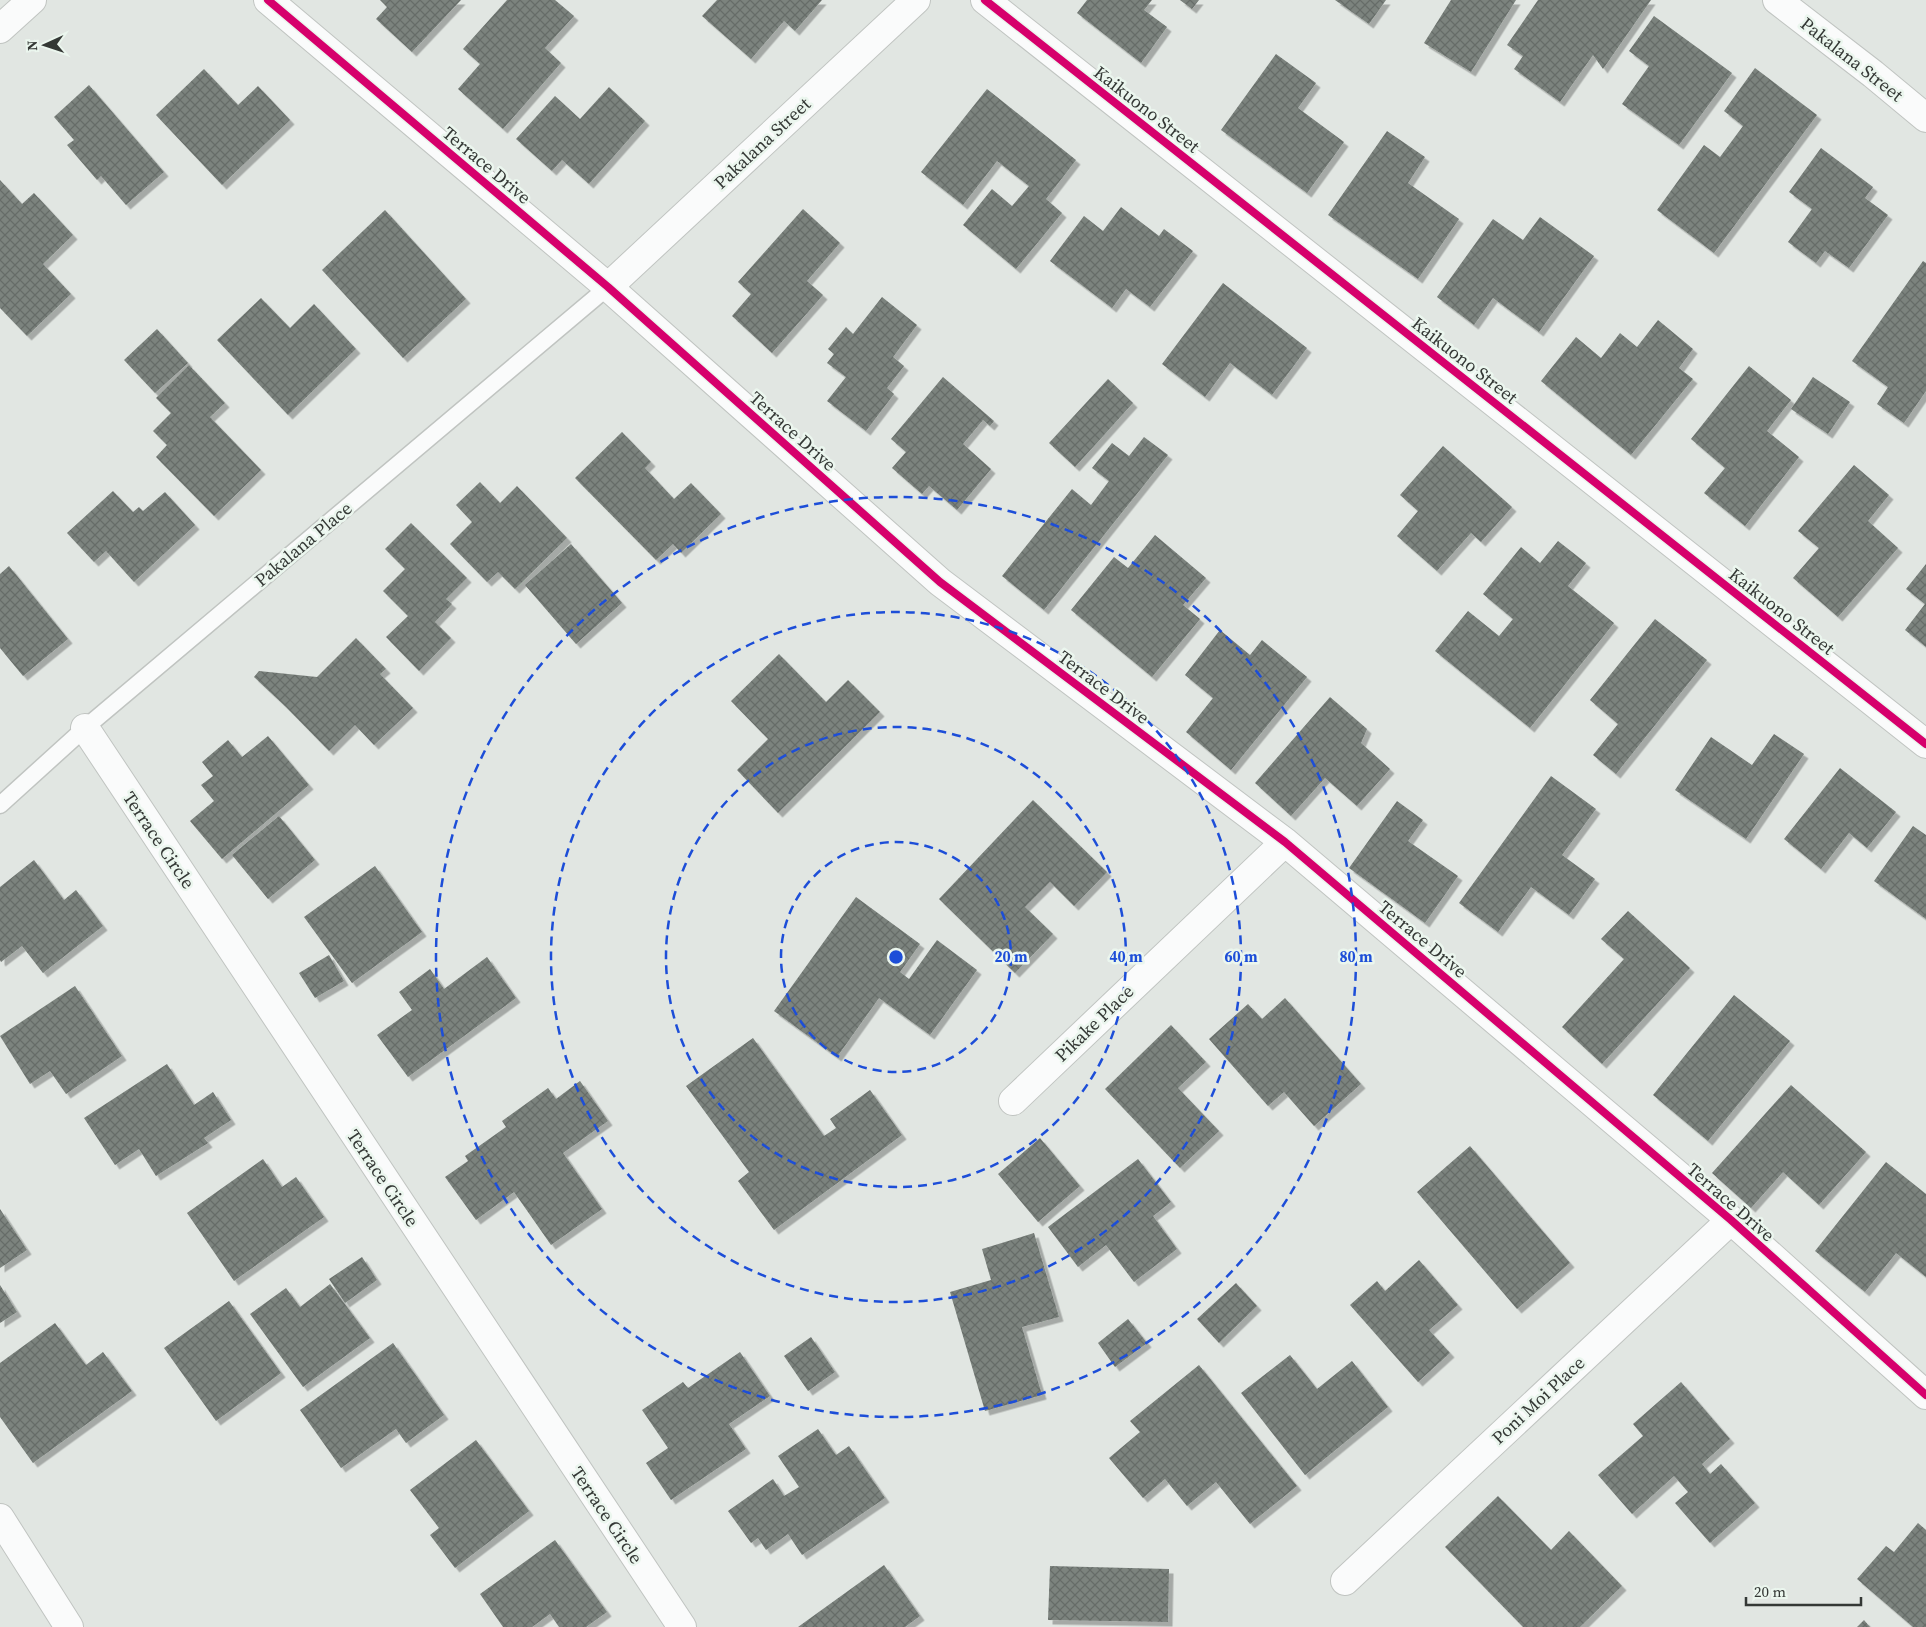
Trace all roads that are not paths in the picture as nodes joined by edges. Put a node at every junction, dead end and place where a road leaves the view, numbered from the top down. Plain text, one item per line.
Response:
1 (32, 0) edge
2 (268, 0) edge
3 (916, 0) edge
4 (985, 0) edge
5 (1777, 0) edge
6 (0, 29) edge
7 (1926, 118) edge
8 (608, 287) junction
9 (85, 728) junction
10 (1926, 744) edge
11 (0, 805) edge
12 (1285, 842) junction
13 (1013, 1101) dead end
14 (1731, 1220) junction
15 (1926, 1395) edge
16 (0, 1518) edge
17 (1344, 1581) dead end
18 (69, 1627) edge
19 (682, 1627) edge

1 - 6 street
2 - 8 street, Terrace Drive
3 - 8 street, Pakalana Street
4 - 10 street, Kaikuono Street
5 - 7 street, Pakalana Street
8 - 9 lane, Pakalana Place
8 - 12 street, Terrace Drive
9 - 11 lane, Pakalana Place
9 - 19 street, Terrace Circle
12 - 13 street, Pikake Place
12 - 14 street, Terrace Drive
14 - 15 street, Terrace Drive
14 - 17 street, Poni Moi Place
16 - 18 street

